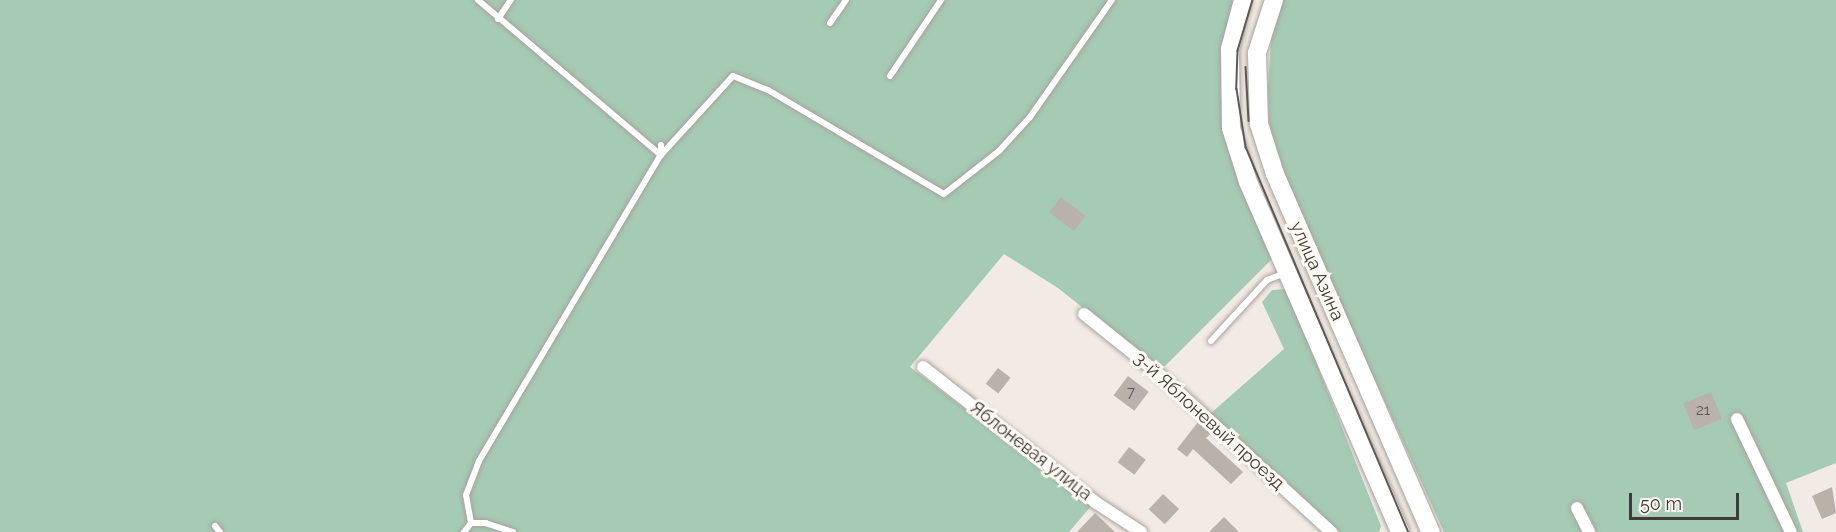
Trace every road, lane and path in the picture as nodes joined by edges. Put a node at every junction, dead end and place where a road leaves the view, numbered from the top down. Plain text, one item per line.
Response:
1 (478, 0) edge
2 (511, 0) edge
3 (846, 0) edge
4 (941, 0) edge
5 (1112, 0) edge
6 (1243, 0) edge
7 (1274, 0) edge
8 (498, 19) junction
9 (830, 23) dead end
10 (890, 76) dead end
11 (661, 146) dead end
12 (661, 155) junction
13 (1288, 272) junction
14 (1084, 314) dead end
15 (1211, 341) dead end
16 (923, 367) dead end
17 (1737, 419) dead end
18 (1577, 508) dead end
19 (471, 523) junction
20 (215, 526) dead end
21 (220, 532) edge
22 (464, 532) edge
23 (513, 532) edge
24 (1141, 532) edge
25 (1330, 532) edge
26 (1400, 532) edge
27 (1431, 532) edge
28 (1589, 532) edge
29 (1791, 532) edge

1 - 8 lane
2 - 8 lane
3 - 9 lane
4 - 10 lane
5 - 12 lane
6 - 13 street, улица Азина
7 - 27 street, улица Азина
8 - 12 lane
11 - 12 lane
12 - 19 lane
13 - 15 lane
13 - 26 street, улица Азина
14 - 25 street, 3-й Яблоневый проезд
16 - 24 street, Яблоневая улица
17 - 29 street
18 - 28 street
19 - 22 lane
19 - 23 lane
20 - 21 lane

